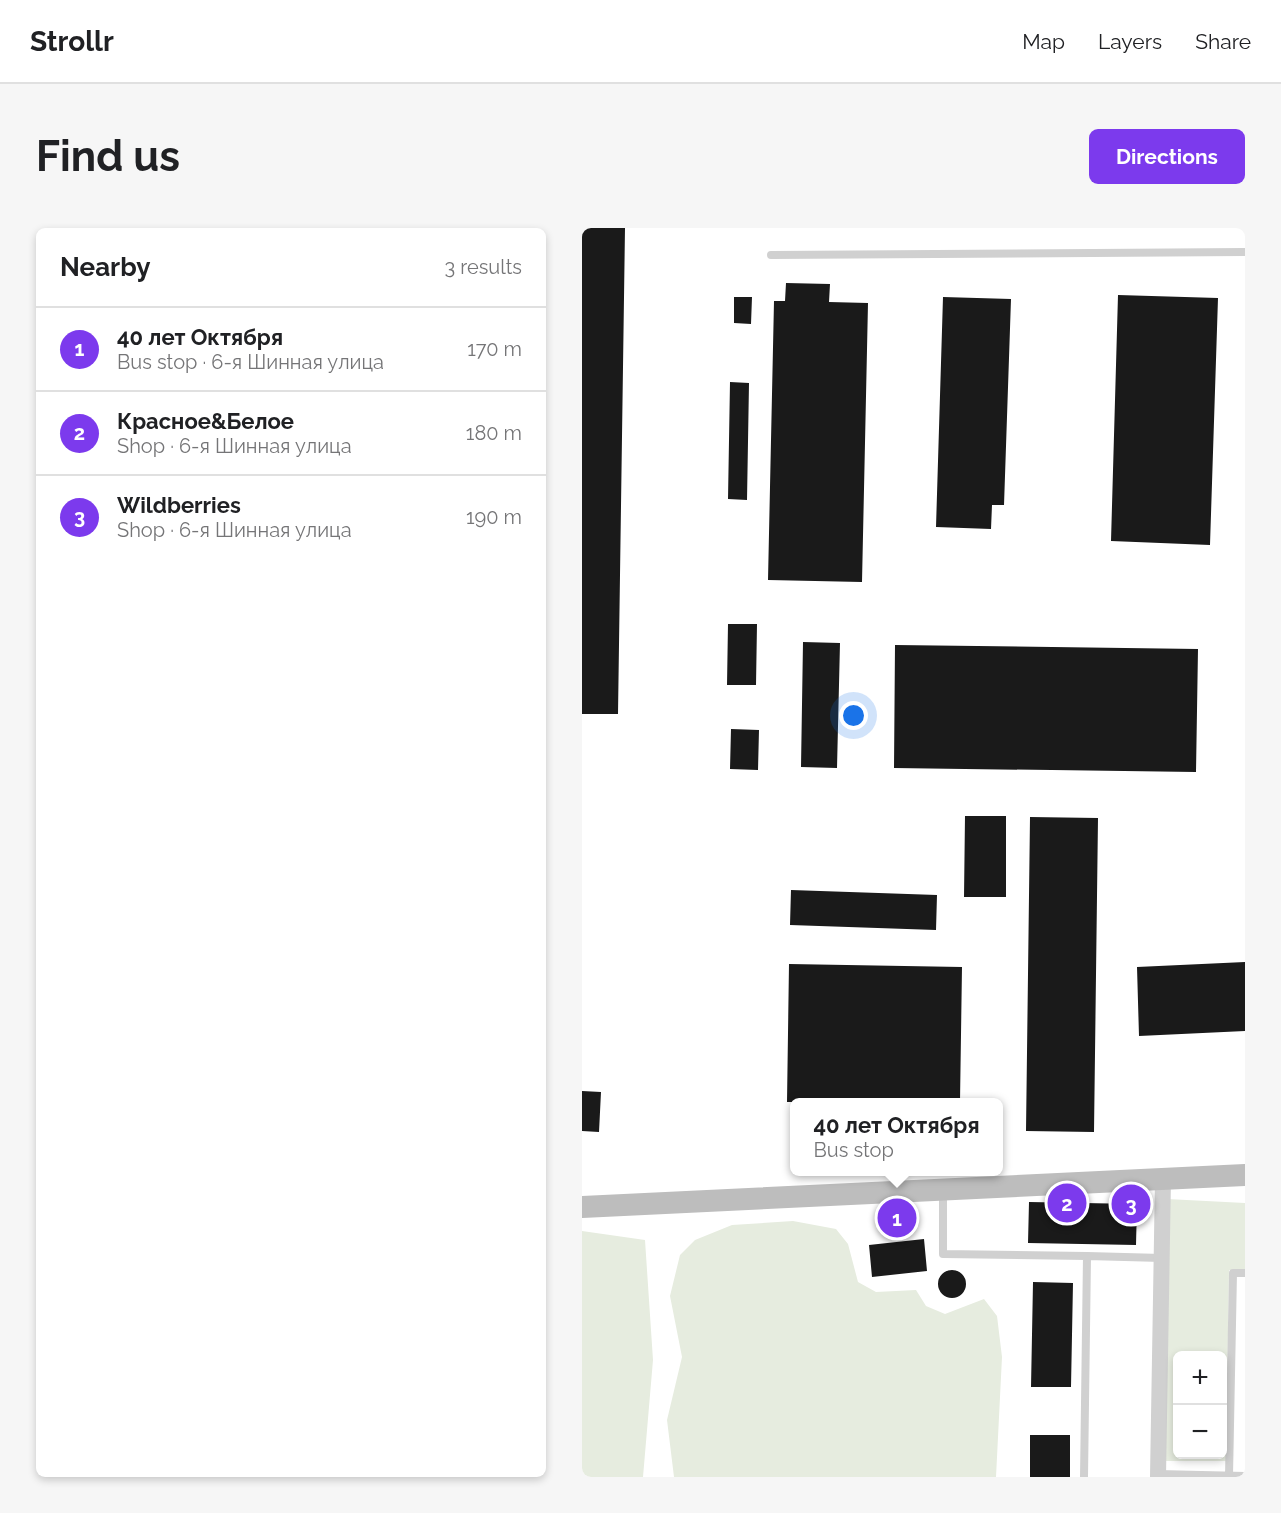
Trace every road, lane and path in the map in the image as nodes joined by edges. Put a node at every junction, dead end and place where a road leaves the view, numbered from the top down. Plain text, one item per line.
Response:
1 (1245, 252) edge
2 (771, 255) dead end
3 (1245, 1175) edge
4 (1163, 1178) junction
5 (943, 1189) junction
6 (582, 1207) edge
7 (1087, 1256) junction
8 (1162, 1258) junction
9 (1245, 1273) edge
10 (1158, 1476) edge
11 (1229, 1476) edge
12 (1245, 1476) edge
13 (1084, 1477) edge

1 - 2 lane
3 - 4 main road
4 - 5 main road
4 - 8 street
5 - 6 main road
5 - 7 lane
7 - 8 lane
7 - 13 lane
8 - 10 street
9 - 11 lane
10 - 11 lane
11 - 12 lane

